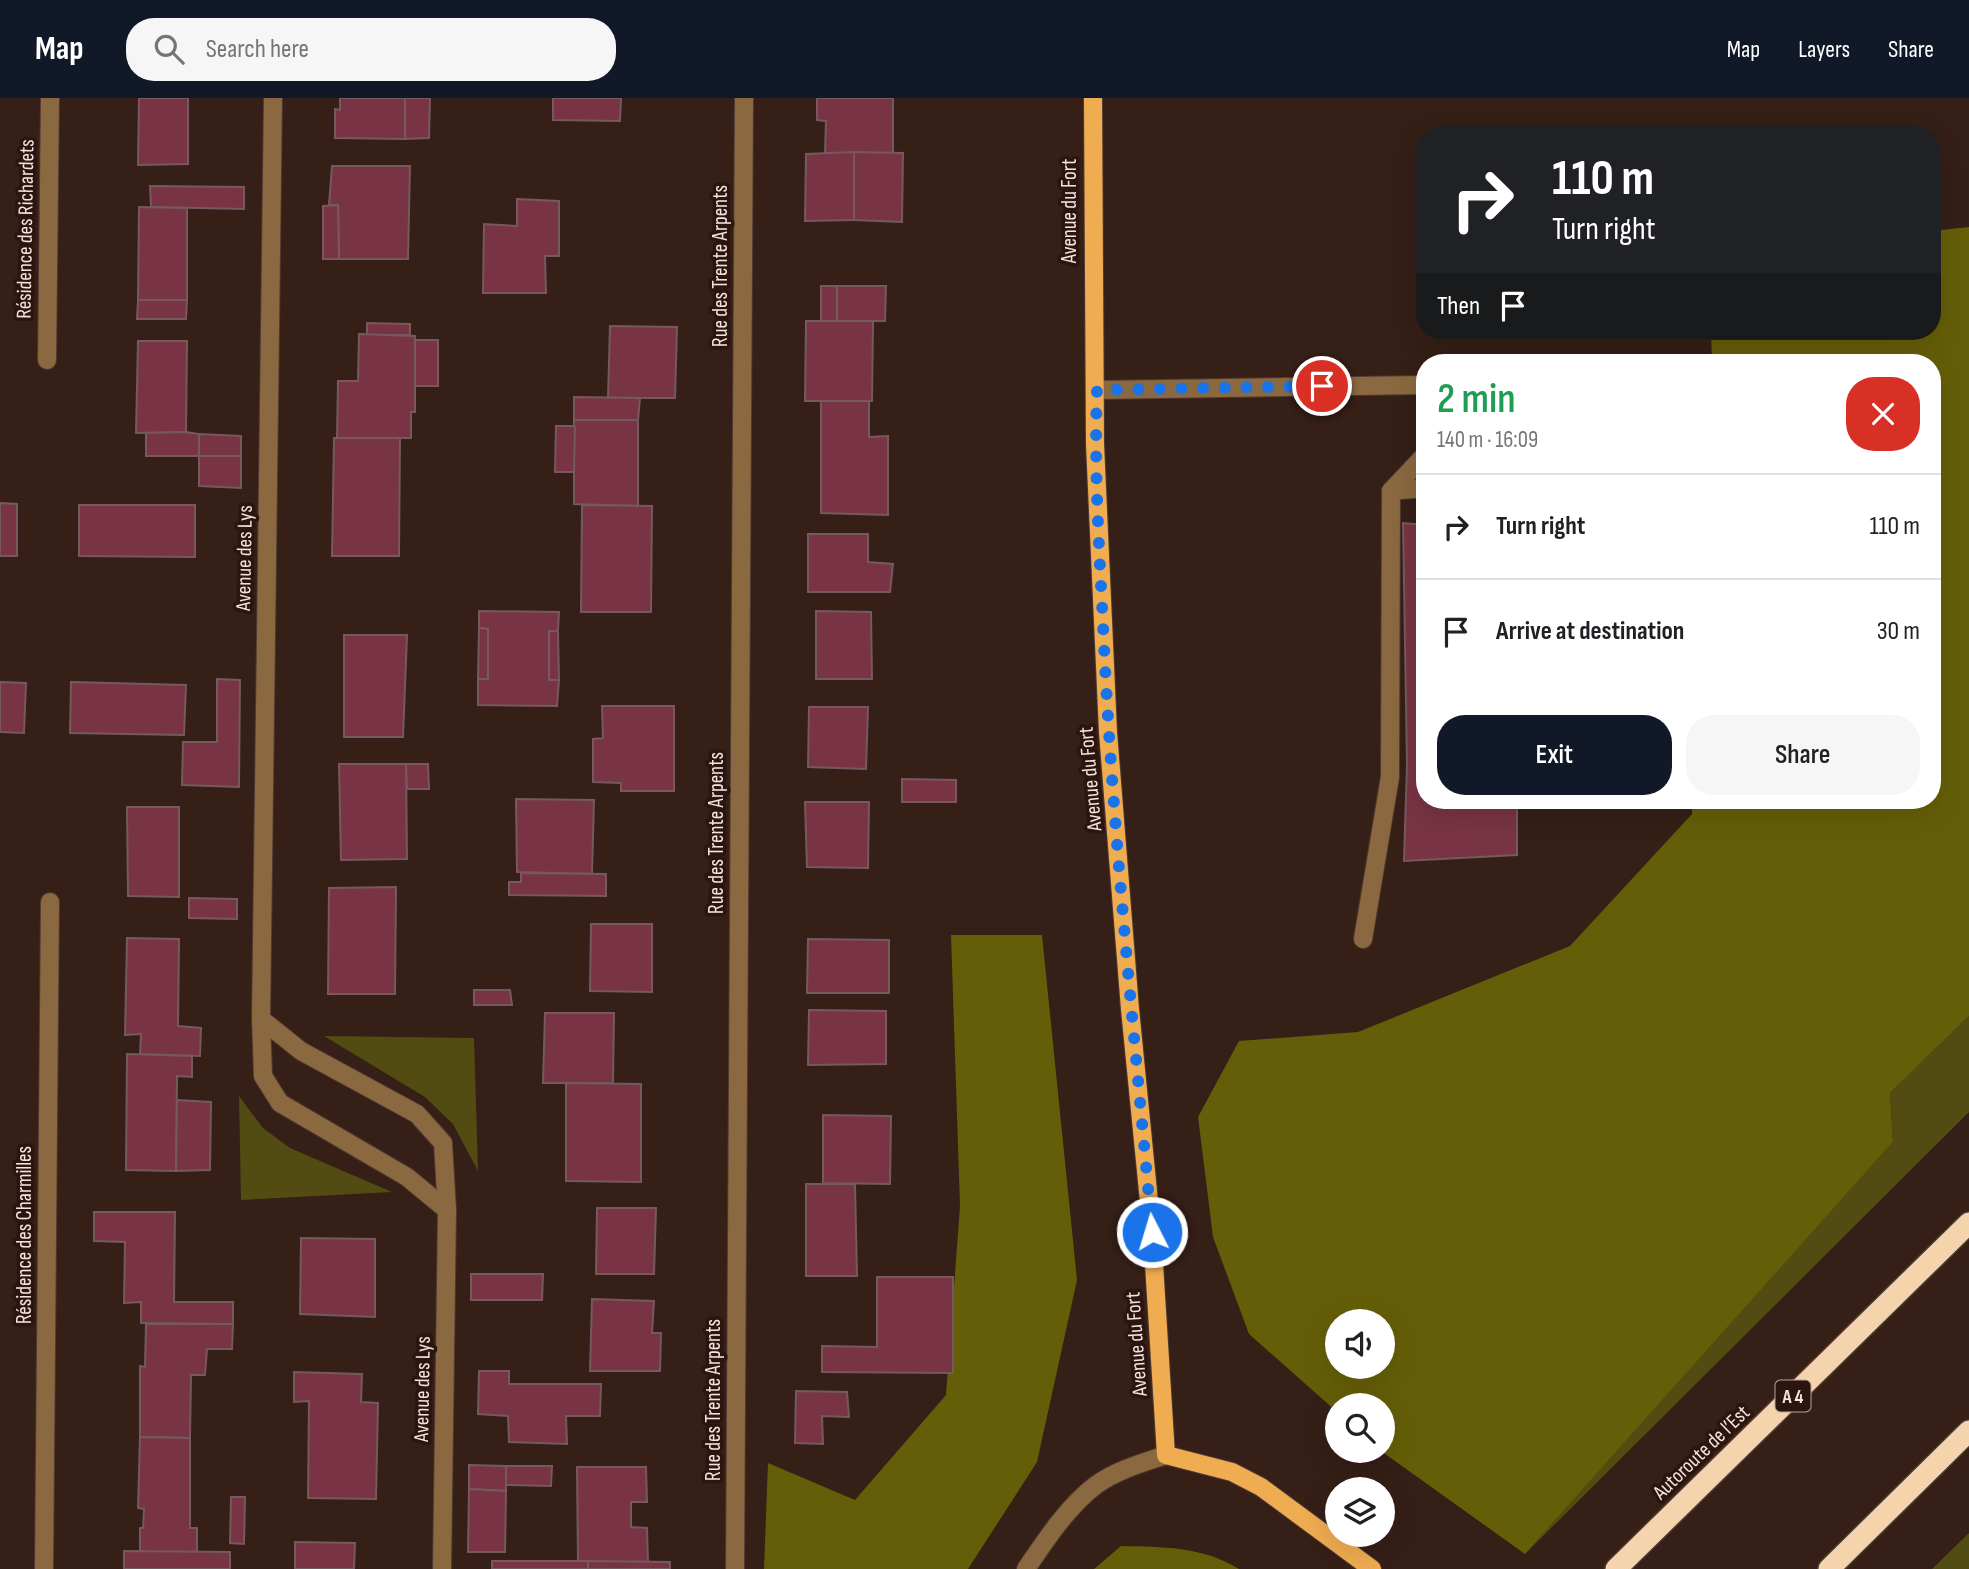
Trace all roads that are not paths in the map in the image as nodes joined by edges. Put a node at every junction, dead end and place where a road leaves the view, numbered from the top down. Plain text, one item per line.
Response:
1 (50, 98) edge
2 (273, 98) edge
3 (744, 98) edge
4 (1093, 98) edge
5 (47, 360) dead end
6 (1416, 385) edge
7 (1097, 390) junction
8 (1416, 464) edge
9 (1416, 489) edge
10 (1391, 491) junction
11 (50, 902) dead end
12 (1363, 939) dead end
13 (261, 1020) junction
14 (447, 1210) junction
15 (1969, 1223) edge
16 (1969, 1431) edge
17 (1166, 1455) junction
18 (44, 1569) edge
19 (442, 1569) edge
20 (734, 1569) edge
21 (1026, 1569) edge
22 (1373, 1569) edge
23 (1616, 1569) edge
24 (1829, 1569) edge

1 - 5 street, Résidence des Richardets
2 - 13 street, Avenue des Lys
3 - 20 street, Rue des Trente Arpents
4 - 7 main road, Avenue du Fort
6 - 7 street
7 - 17 main road, Avenue du Fort
8 - 10 street
9 - 10 street
10 - 12 street
11 - 18 street, Résidence des Charmilles
13 - 14 street, Avenue des Lys
13 - 14 street, Avenue des Lys
14 - 19 street, Avenue des Lys
15 - 23 highway, Autoroute de l’Est / A 4
16 - 24 highway
17 - 21 street
17 - 22 main road

